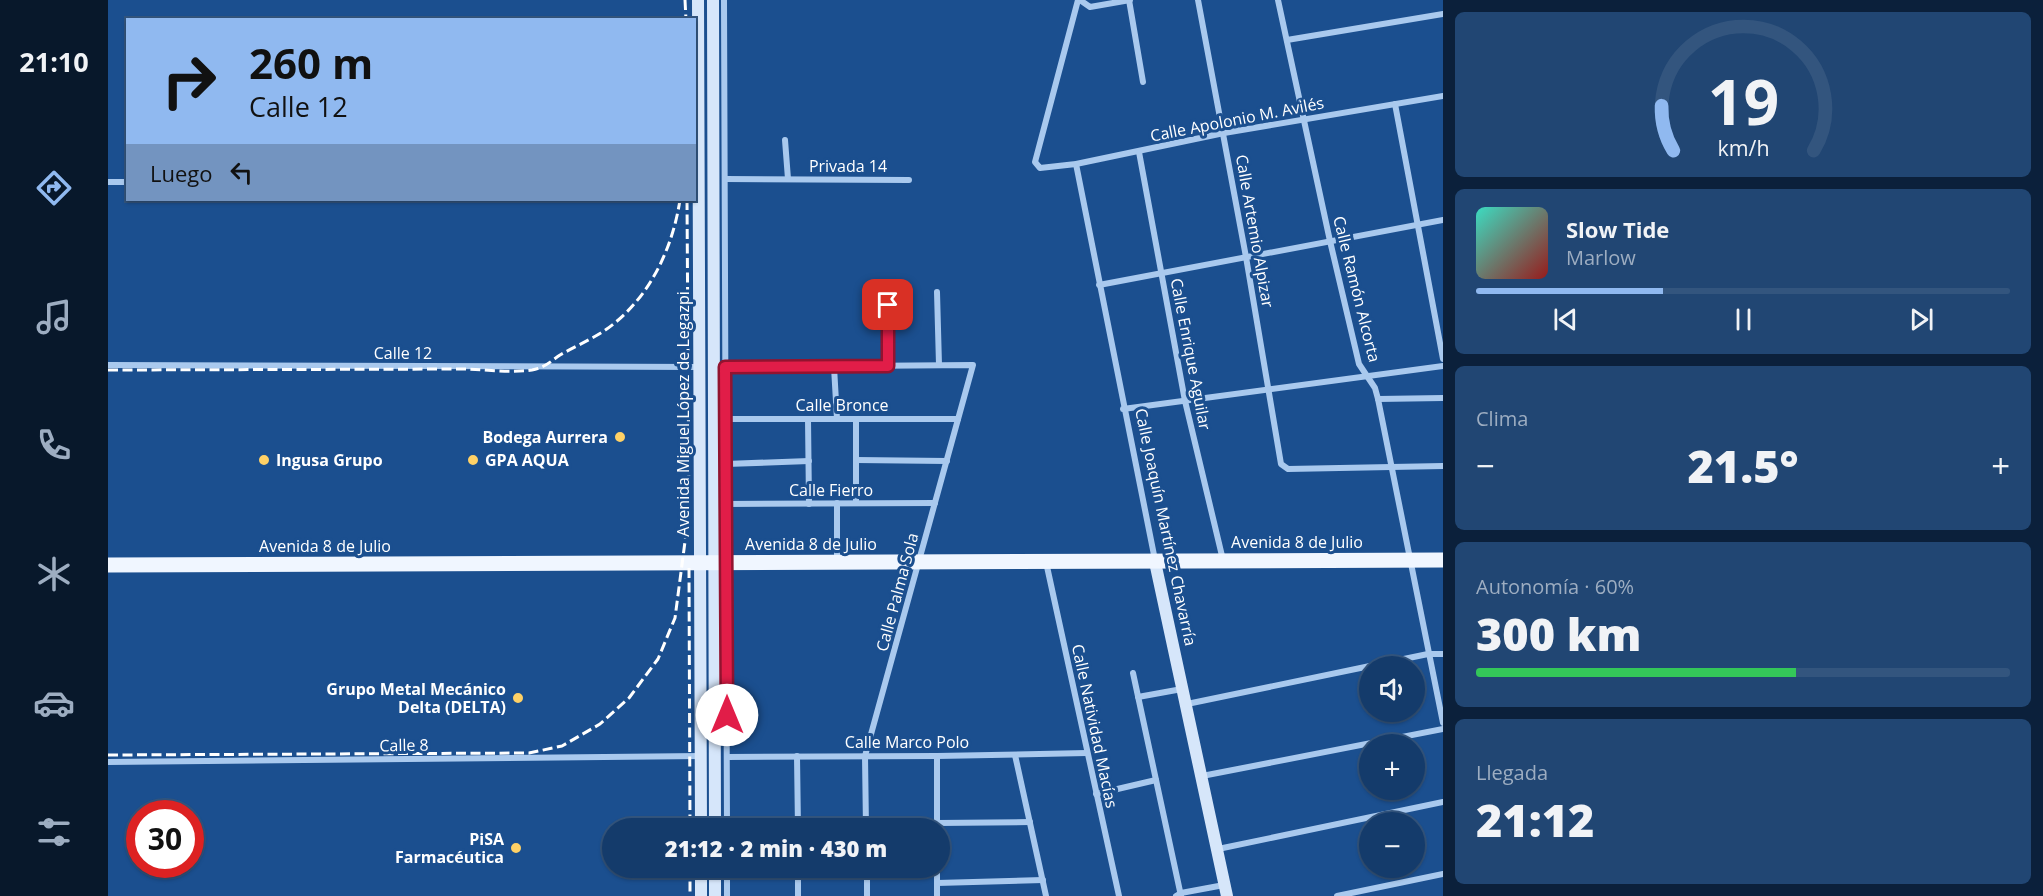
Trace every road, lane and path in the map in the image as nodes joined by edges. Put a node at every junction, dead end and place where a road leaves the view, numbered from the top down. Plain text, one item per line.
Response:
1 (698, 0) edge
2 (713, 0) edge
3 (724, 0) edge
4 (1079, 0) edge
5 (1130, 0) edge
6 (1198, 0) edge
7 (1278, 0) edge
8 (1443, 14) edge
9 (1287, 40) junction
10 (1143, 82) dead end
11 (1443, 96) edge
12 (1395, 104) junction
13 (1303, 119) junction
14 (1224, 133) junction
15 (785, 140) dead end
16 (1139, 152) junction
17 (1076, 164) junction
18 (725, 179) junction
19 (788, 179) junction
20 (909, 180) dead end
21 (108, 182) edge
22 (126, 182) edge
23 (697, 182) edge
24 (1443, 220) edge
25 (1417, 225) junction
26 (1330, 241) junction
27 (1246, 257) junction
28 (1161, 273) junction
29 (888, 284) dead end
30 (1100, 285) junction
31 (937, 292) dead end
32 (1443, 359) edge
33 (108, 365) edge
34 (939, 365) junction
35 (888, 366) junction
36 (1443, 366) edge
37 (699, 367) junction
38 (725, 367) junction
39 (834, 367) junction
40 (1366, 376) junction
41 (1269, 389) junction
42 (1443, 398) edge
43 (1378, 399) junction
44 (1185, 401) junction
45 (1123, 409) junction
46 (726, 419) junction
47 (808, 419) junction
48 (837, 419) junction
49 (856, 419) junction
50 (958, 419) junction
51 (856, 460) junction
52 (809, 461) junction
53 (947, 461) junction
54 (726, 464) junction
55 (1392, 466) junction
56 (1443, 466) edge
57 (856, 503) junction
58 (935, 503) junction
59 (726, 504) junction
60 (809, 504) junction
61 (837, 504) junction
62 (1410, 560) junction
63 (1443, 560) edge
64 (1223, 561) junction
65 (837, 562) junction
66 (919, 562) junction
67 (1046, 562) junction
68 (1155, 562) junction
69 (714, 563) junction
70 (108, 565) edge
71 (1428, 654) junction
72 (1443, 654) edge
73 (1418, 656) edge
74 (1359, 668) edge
75 (1133, 673) dead end
76 (1184, 688) junction
77 (1138, 696) junction
78 (1187, 704) junction
79 (1443, 723) edge
80 (1443, 729) edge
81 (1087, 753) junction
82 (1015, 755) junction
83 (701, 756) junction
84 (797, 756) junction
85 (865, 756) junction
86 (937, 756) junction
87 (727, 757) junction
88 (108, 762) edge
89 (1202, 776) junction
90 (1156, 780) junction
91 (701, 790) junction
92 (715, 790) junction
93 (1096, 794) junction
94 (1443, 802) edge
95 (701, 818) edge
96 (715, 818) edge
97 (727, 818) edge
98 (798, 818) edge
99 (866, 818) edge
100 (937, 818) edge
101 (1030, 822) junction
102 (950, 825) edge
103 (1218, 849) junction
104 (1443, 874) edge
105 (701, 878) edge
106 (715, 878) edge
107 (727, 878) edge
108 (798, 878) edge
109 (867, 878) edge
110 (937, 878) edge
111 (1043, 880) junction
112 (937, 884) junction
113 (1226, 890) edge
114 (1179, 895) edge
115 (701, 896) edge
116 (715, 896) edge
117 (727, 896) edge
118 (798, 896) edge
119 (867, 896) edge
120 (937, 896) edge
121 (1046, 896) edge
122 (1119, 896) edge
123 (1337, 896) edge

1 - 23 main road, Avenida Miguel López de Legazpi
2 - 69 main road, Avenida Miguel López de Legazpi
3 - 18 street, Avenida Miguel López de Legazpi
4 - 5 street
4 - 17 street, Calle Apolonio M. Avilés
5 - 10 street
6 - 14 street, Calle Artemio Alpizar
7 - 9 street, Calle Ramón Alcorta
8 - 9 street
9 - 13 street, Calle Ramón Alcorta
11 - 12 street, Calle Apolonio M. Avilés
12 - 13 street, Calle Apolonio M. Avilés
12 - 25 street
13 - 14 street, Calle Apolonio M. Avilés
13 - 26 street, Calle Ramón Alcorta
14 - 16 street, Calle Apolonio M. Avilés
14 - 27 street, Calle Artemio Alpizar
15 - 19 street
16 - 17 street, Calle Apolonio M. Avilés
16 - 28 street, Calle Enrique Aguilar
17 - 30 street, Calle Joaquín Martínez Chavarría
18 - 19 street, Privada 14
18 - 38 street, Avenida Miguel López de Legazpi
19 - 20 street, Privada 14
21 - 22 street
23 - 37 main road, Avenida Miguel López de Legazpi
24 - 25 street
25 - 26 street
25 - 32 street
26 - 27 street
26 - 40 street, Calle Ramón Alcorta
27 - 28 street
27 - 41 street, Calle Artemio Alpizar
28 - 30 street
28 - 44 street, Calle Enrique Aguilar
29 - 35 street
30 - 45 street, Calle Joaquín Martínez Chavarría
31 - 34 street
33 - 37 street, Calle 12
34 - 35 street
34 - 50 street, Calle Palma Sola
35 - 39 street
36 - 40 street
37 - 69 main road, Avenida Miguel López de Legazpi
38 - 39 street
38 - 46 street, Avenida Miguel López de Legazpi
39 - 48 street
40 - 41 street
40 - 43 street, Calle Ramón Alcorta
41 - 44 street
41 - 55 street, Calle Artemio Alpizar
42 - 43 street
43 - 55 street, Calle Ramón Alcorta
44 - 45 street
44 - 64 street, Calle Enrique Aguilar
45 - 68 street, Calle Joaquín Martínez Chavarría
46 - 47 street, Calle Bronce
46 - 54 street, Avenida Miguel López de Legazpi
47 - 48 street, Calle Bronce
47 - 52 street
48 - 49 street, Calle Bronce
49 - 50 street, Calle Bronce
49 - 51 street
50 - 53 street, Calle Palma Sola
51 - 53 street
51 - 57 street
52 - 54 street
52 - 60 street
53 - 58 street, Calle Palma Sola
54 - 59 street, Avenida Miguel López de Legazpi
55 - 56 street
55 - 62 street, Calle Ramón Alcorta
57 - 58 street, Calle Fierro
57 - 61 street, Calle Fierro
58 - 66 street, Calle Palma Sola
59 - 60 street, Calle Fierro
59 - 69 street, Avenida Miguel López de Legazpi
60 - 61 street, Calle Fierro
61 - 65 street
62 - 63 main road, Avenida 8 de Julio
62 - 64 main road, Avenida 8 de Julio
62 - 71 street, Calle Ramón Alcorta
64 - 68 main road, Avenida 8 de Julio
65 - 66 main road, Avenida 8 de Julio
65 - 69 main road, Avenida 8 de Julio
66 - 67 main road, Avenida 8 de Julio
66 - 85 street, Calle Palma Sola
67 - 68 main road, Avenida 8 de Julio
67 - 81 street, Calle Natividad Macías
68 - 76 main road, Calle Joaquín Martínez Chavarría
69 - 70 main road, Avenida 8 de Julio
69 - 83 main road, Avenida Miguel López de Legazpi
69 - 87 street, Avenida Miguel López de Legazpi
69 - 92 main road, Avenida Miguel López de Legazpi
71 - 72 street
71 - 73 street
71 - 79 street, Calle Ramón Alcorta
74 - 78 street
75 - 77 street
76 - 77 street
76 - 78 main road, Calle Joaquín Martínez Chavarría
77 - 90 street
78 - 89 main road, Calle Joaquín Martínez Chavarría
80 - 89 street
81 - 82 street, Calle Marco Polo
81 - 93 street, Calle Natividad Macías
82 - 86 street, Calle Marco Polo
82 - 101 street
83 - 88 street, Calle 8
83 - 91 main road, Avenida Miguel López de Legazpi
84 - 85 street, Calle Marco Polo
84 - 87 street, Calle Marco Polo
84 - 98 street
85 - 86 street, Calle Marco Polo
85 - 99 street, Calle Palma Sola
86 - 100 street
87 - 97 street, Avenida Miguel López de Legazpi
89 - 103 main road, Calle Joaquín Martínez Chavarría
90 - 93 street
90 - 114 street
91 - 92 main road
91 - 95 main road, Avenida Miguel López de Legazpi
92 - 96 main road, Avenida Miguel López de Legazpi
93 - 122 street, Calle Natividad Macías
94 - 103 street
101 - 102 street
101 - 111 street
103 - 113 main road, Calle Joaquín Martínez Chavarría
104 - 123 street
105 - 115 main road
106 - 116 main road
107 - 117 street
108 - 118 street
109 - 119 street
110 - 112 street
111 - 112 street
111 - 121 street
112 - 120 street
113 - 114 street

